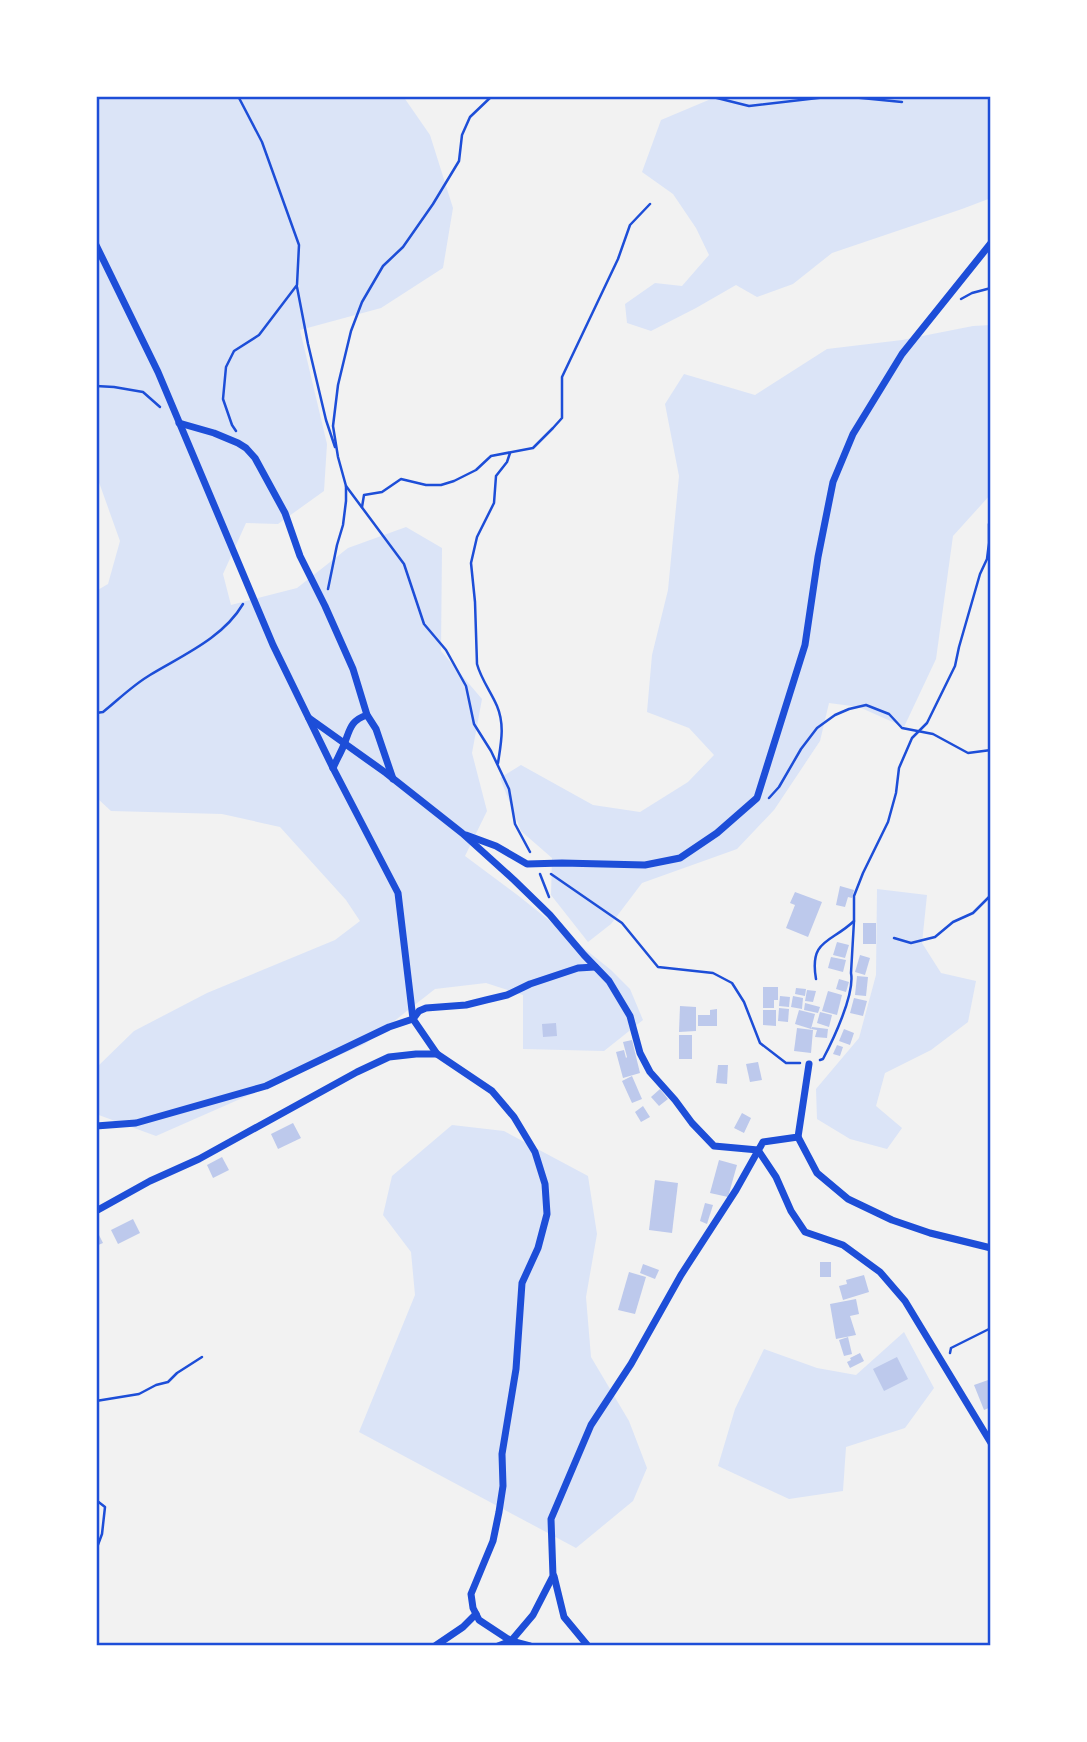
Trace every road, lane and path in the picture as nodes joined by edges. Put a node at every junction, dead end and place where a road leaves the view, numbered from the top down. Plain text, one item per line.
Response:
1 (238, 96) edge
2 (492, 96) edge
3 (709, 96) edge
4 (835, 96) edge
5 (841, 96) edge
6 (902, 102) dead end
7 (650, 204) dead end
8 (991, 243) edge
9 (96, 244) edge
10 (297, 285) junction
11 (96, 386) edge
12 (161, 407) dead end
13 (179, 423) junction
14 (246, 448) junction
15 (510, 453) junction
16 (338, 457) junction
17 (346, 486) junction
18 (362, 507) junction
19 (991, 517) edge
20 (251, 592) junction
21 (325, 606) junction
22 (96, 713) edge
23 (367, 715) junction
24 (309, 718) junction
25 (918, 731) junction
26 (345, 744) junction
27 (991, 750) edge
28 (498, 763) junction
29 (333, 768) junction
30 (393, 779) junction
31 (764, 802) dead end
32 (462, 833) junction
33 (536, 864) junction
34 (991, 895) edge
35 (550, 900) dead end
36 (854, 921) junction
37 (894, 938) dead end
38 (595, 967) junction
39 (816, 979) dead end
40 (413, 1019) junction
41 (437, 1054) junction
42 (809, 1064) junction
43 (96, 1126) edge
44 (798, 1137) junction
45 (758, 1150) junction
46 (96, 1211) edge
47 (991, 1248) edge
48 (991, 1328) edge
49 (202, 1357) dead end
50 (951, 1378) junction
51 (96, 1401) edge
52 (991, 1443) edge
53 (96, 1500) edge
54 (96, 1550) edge
55 (553, 1576) junction
56 (477, 1614) junction
57 (511, 1640) junction
58 (435, 1646) edge
59 (498, 1646) edge
60 (530, 1646) edge
61 (588, 1646) edge

1 - 10 path
2 - 16 path
3 - 4 path
5 - 6 path
7 - 15 path
8 - 33 street
9 - 13 street
10 - 14 path
10 - 16 path
11 - 12 path
13 - 14 street
13 - 20 street
14 - 21 street
15 - 18 path
15 - 28 path
16 - 17 path
17 - 18 path
17 - 21 path
18 - 28 path
19 - 25 path
20 - 22 path
20 - 24 street
21 - 23 street
23 - 26 street
23 - 30 street
24 - 26 street
24 - 29 street
25 - 27 path
25 - 31 path
25 - 36 path
26 - 29 street
26 - 30 street
28 - 33 path
29 - 40 street
30 - 32 street
32 - 33 street
32 - 38 street
33 - 35 path
33 - 42 path
34 - 37 path
36 - 39 path
36 - 42 path
38 - 40 street
38 - 45 street
40 - 41 street
40 - 43 street
41 - 46 street
41 - 56 street
42 - 44 street
44 - 45 street
44 - 47 street
45 - 50 street
45 - 55 street
48 - 50 path
49 - 51 path
50 - 52 street
53 - 54 path
55 - 57 street
55 - 61 street
56 - 57 street
56 - 58 street
57 - 59 street
57 - 60 street

